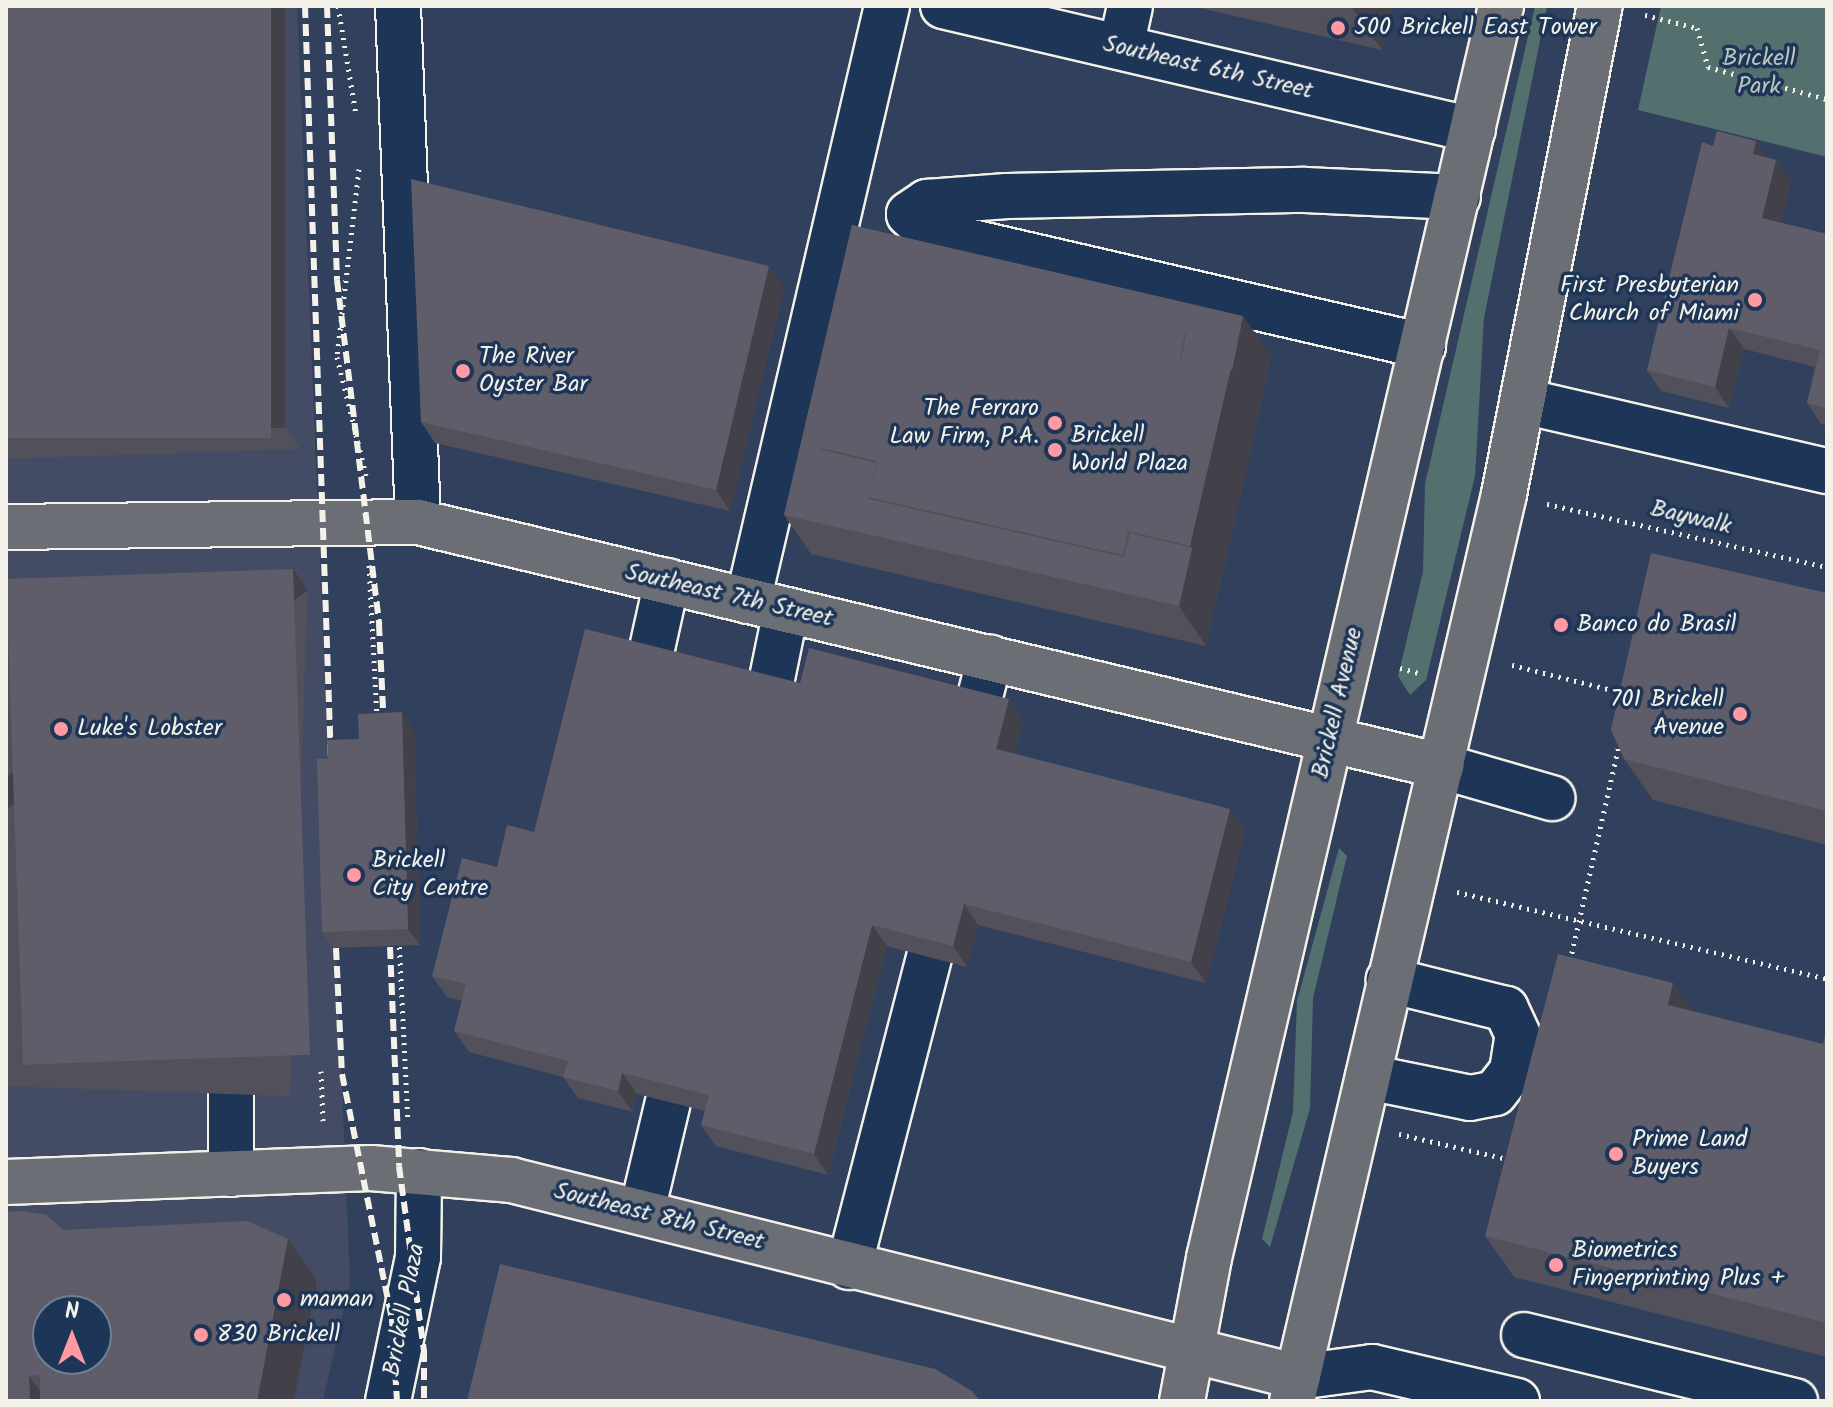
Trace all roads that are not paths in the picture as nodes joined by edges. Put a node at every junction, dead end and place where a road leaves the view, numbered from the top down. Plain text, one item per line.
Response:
1 (398, 6) edge
2 (887, 6) edge
3 (943, 6) edge
4 (1501, 6) edge
5 (1600, 6) edge
6 (1126, 27) edge
7 (1473, 130) junction
8 (1458, 197) junction
9 (1423, 346) junction
10 (1523, 401) junction
11 (1827, 471) edge
12 (418, 522) junction
13 (6, 527) edge
14 (667, 581) junction
15 (767, 605) junction
16 (990, 658) junction
17 (649, 662) edge
18 (769, 693) edge
19 (977, 708) edge
20 (1329, 739) junction
21 (1441, 766) junction
22 (1552, 798) dead end
23 (929, 957) edge
24 (1389, 980) junction
25 (1368, 1077) junction
26 (231, 1080) edge
27 (668, 1102) edge
28 (419, 1171) junction
29 (231, 1174) junction
30 (6, 1182) edge
31 (642, 1211) junction
32 (849, 1267) junction
33 (1524, 1335) dead end
34 (1193, 1350) junction
35 (1307, 1393) edge
36 (388, 1401) edge
37 (1182, 1401) edge
38 (1517, 1401) edge
39 (1795, 1401) edge

1 - 12 street
2 - 15 street
3 - 6 street, Southeast 6th Street
4 - 7 main road, Brickell Avenue
5 - 10 main road
6 - 7 street, Southeast 6th Street
7 - 8 main road, Brickell Avenue
8 - 9 main road, Brickell Avenue
8 - 9 street
9 - 20 main road, Brickell Avenue
10 - 11 street
10 - 21 main road
12 - 13 main road, Southeast 7th Street
12 - 14 main road, Southeast 7th Street
14 - 15 main road, Southeast 7th Street
14 - 17 street
15 - 16 main road, Southeast 7th Street
15 - 18 street
16 - 19 street
16 - 20 main road, Southeast 7th Street
20 - 21 main road, Southeast 7th Street
20 - 34 main road, Brickell Avenue
21 - 22 street
21 - 24 main road
23 - 32 street
24 - 25 main road
24 - 25 street
25 - 35 main road
26 - 29 street
27 - 31 street
28 - 29 main road, Southeast 8th Street
28 - 31 main road, Southeast 8th Street
28 - 36 street, Brickell Plaza
29 - 30 main road, Southeast 8th Street
31 - 32 main road, Southeast 8th Street
32 - 34 main road, Southeast 8th Street
33 - 39 street
34 - 35 main road, Southeast 8th Street
34 - 37 main road, Brickell Avenue
35 - 38 street

